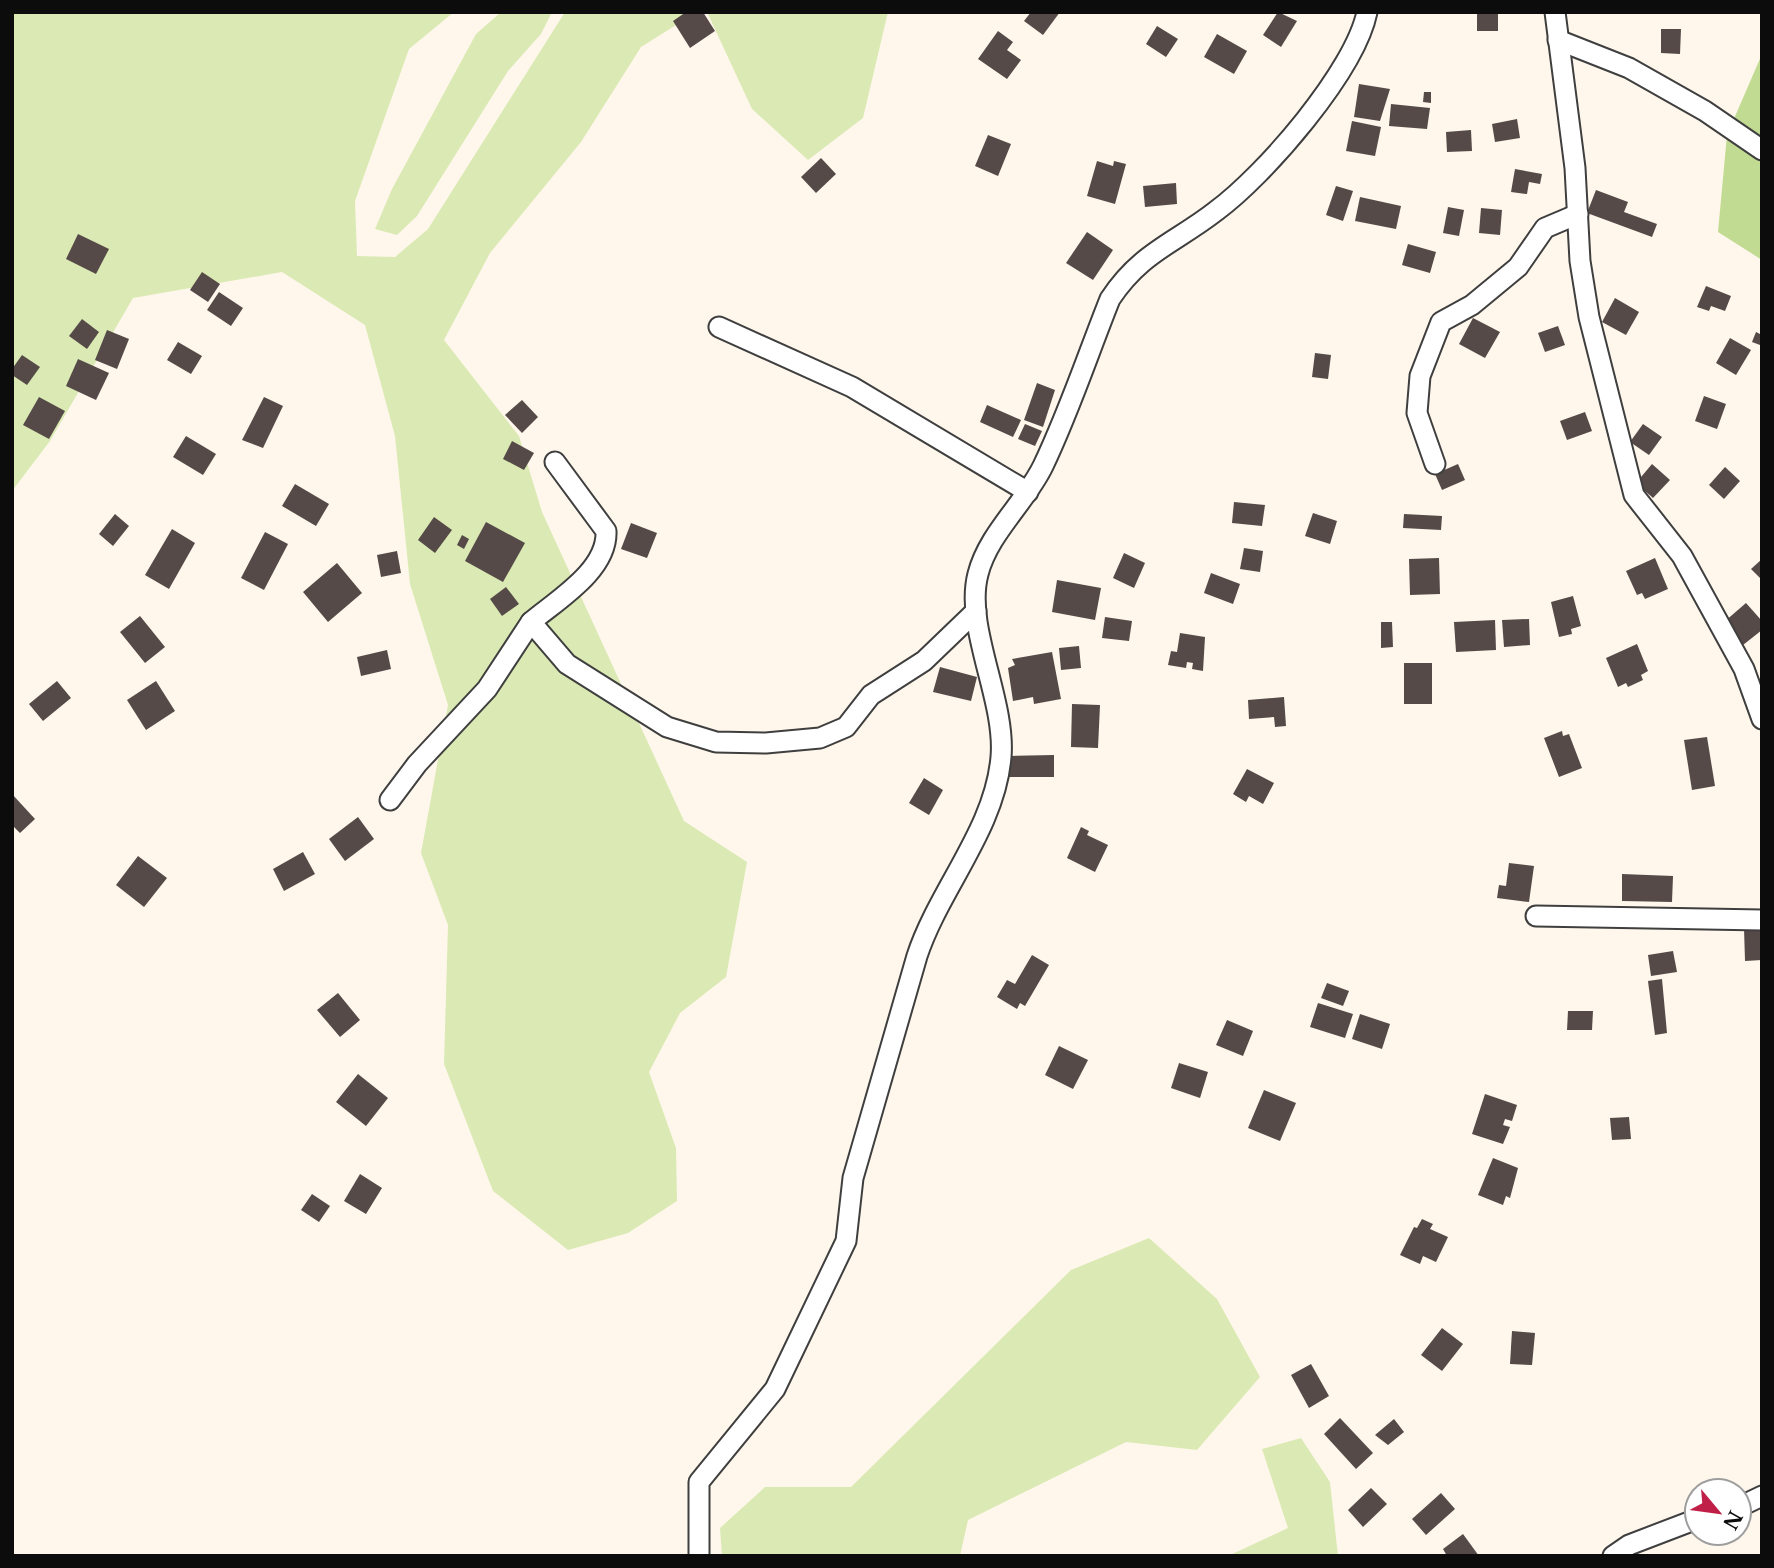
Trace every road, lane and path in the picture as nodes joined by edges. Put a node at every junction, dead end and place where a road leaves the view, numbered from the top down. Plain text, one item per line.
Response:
1 (1367, 12) edge
2 (1555, 12) edge
3 (1558, 40) junction
4 (1762, 150) edge
5 (1578, 214) junction
6 (719, 327) dead end
7 (555, 462) dead end
8 (1435, 464) dead end
9 (1028, 492) junction
10 (976, 611) junction
11 (531, 622) junction
12 (1762, 719) edge
13 (390, 800) dead end
14 (1536, 916) dead end
15 (1762, 920) edge
16 (1683, 1524) edge
17 (699, 1556) edge
18 (1613, 1556) edge

1 - 9 street
2 - 3 street
3 - 4 street
3 - 5 street
5 - 8 street
5 - 12 street
6 - 9 street
7 - 11 street
9 - 10 street
10 - 11 street
10 - 17 street
11 - 13 street
14 - 15 street
16 - 18 street

